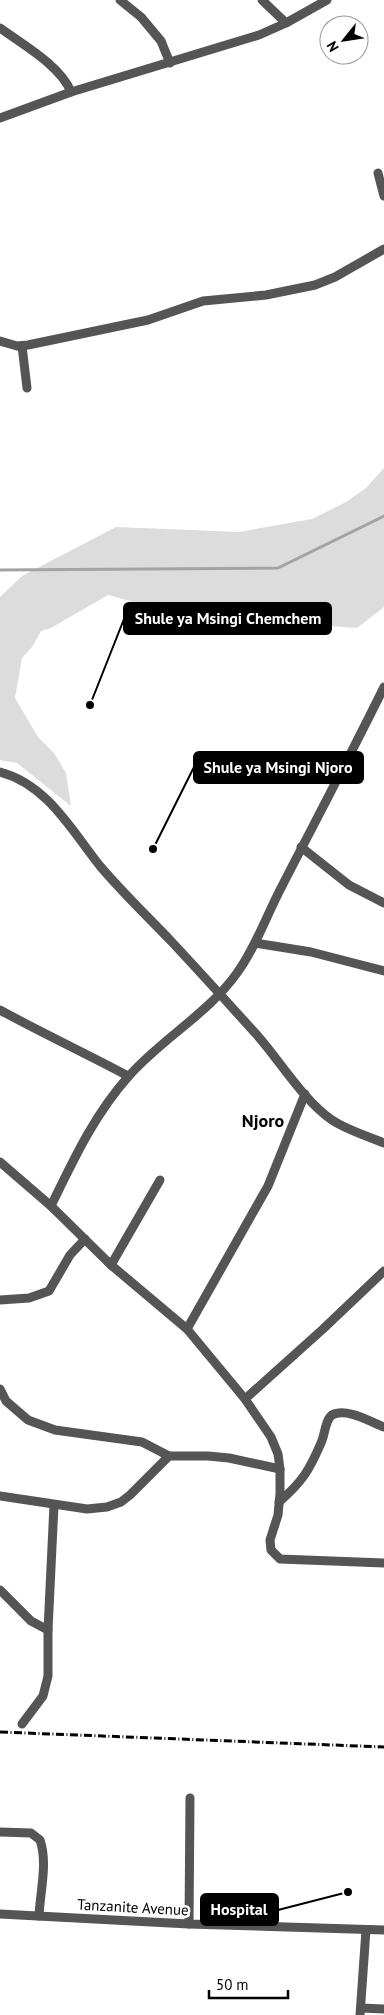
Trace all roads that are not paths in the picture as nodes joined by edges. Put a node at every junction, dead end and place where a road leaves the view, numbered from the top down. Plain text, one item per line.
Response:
1 (120, 0) edge
2 (262, 0) edge
3 (327, 0) edge
4 (286, 23) junction
5 (0, 28) edge
6 (170, 63) junction
7 (71, 92) junction
8 (0, 118) edge
9 (378, 173) dead end
10 (384, 196) edge
11 (384, 249) edge
12 (0, 341) edge
13 (22, 346) junction
14 (28, 388) dead end
15 (384, 688) edge
16 (0, 772) edge
17 (302, 847) junction
18 (384, 903) edge
19 (255, 943) junction
20 (384, 971) edge
21 (220, 994) junction
22 (0, 1010) edge
23 (128, 1076) junction
24 (305, 1094) junction
25 (384, 1143) edge
26 (0, 1162) edge
27 (160, 1180) dead end
28 (51, 1206) junction
29 (85, 1239) junction
30 (111, 1265) junction
31 (384, 1271) edge
32 (0, 1300) edge
33 (187, 1329) junction
34 (0, 1389) edge
35 (245, 1399) junction
36 (3, 1401) edge
37 (384, 1427) edge
38 (169, 1456) junction
39 (280, 1469) junction
40 (0, 1496) edge
41 (279, 1502) junction
42 (54, 1505) junction
43 (384, 1563) edge
44 (0, 1590) edge
45 (48, 1630) junction
46 (22, 1724) dead end
47 (190, 1798) dead end
48 (0, 1832) edge
49 (0, 1914) edge
50 (39, 1916) junction
51 (189, 1924) junction
52 (366, 1930) junction
53 (384, 1930) edge
54 (384, 2009) edge
55 (361, 2011) edge

1 - 6 street
2 - 4 street
3 - 4 street
4 - 6 street
5 - 7 street
6 - 7 street
7 - 8 street
9 - 10 street
11 - 13 street
12 - 13 street
13 - 14 street
15 - 17 street
16 - 21 street
17 - 18 street
17 - 19 street
19 - 20 street
19 - 21 street
21 - 23 street
21 - 24 street
22 - 23 street
23 - 28 street
24 - 25 street
24 - 33 street
26 - 28 street
27 - 30 street
28 - 29 street
29 - 30 street
29 - 32 street
30 - 33 street
31 - 35 street
33 - 35 street
34 - 36 street
35 - 39 street
36 - 38 street
37 - 41 street
38 - 39 street
38 - 42 street
39 - 41 street
40 - 42 street
41 - 43 street
42 - 45 street
44 - 45 street
45 - 46 street
47 - 51 street
48 - 50 street
49 - 50 street, Tanzanite Avenue
50 - 51 street, Tanzanite Avenue
51 - 52 street, Tanzanite Avenue
52 - 53 street, Tanzanite Avenue
52 - 55 street
54 - 55 street

